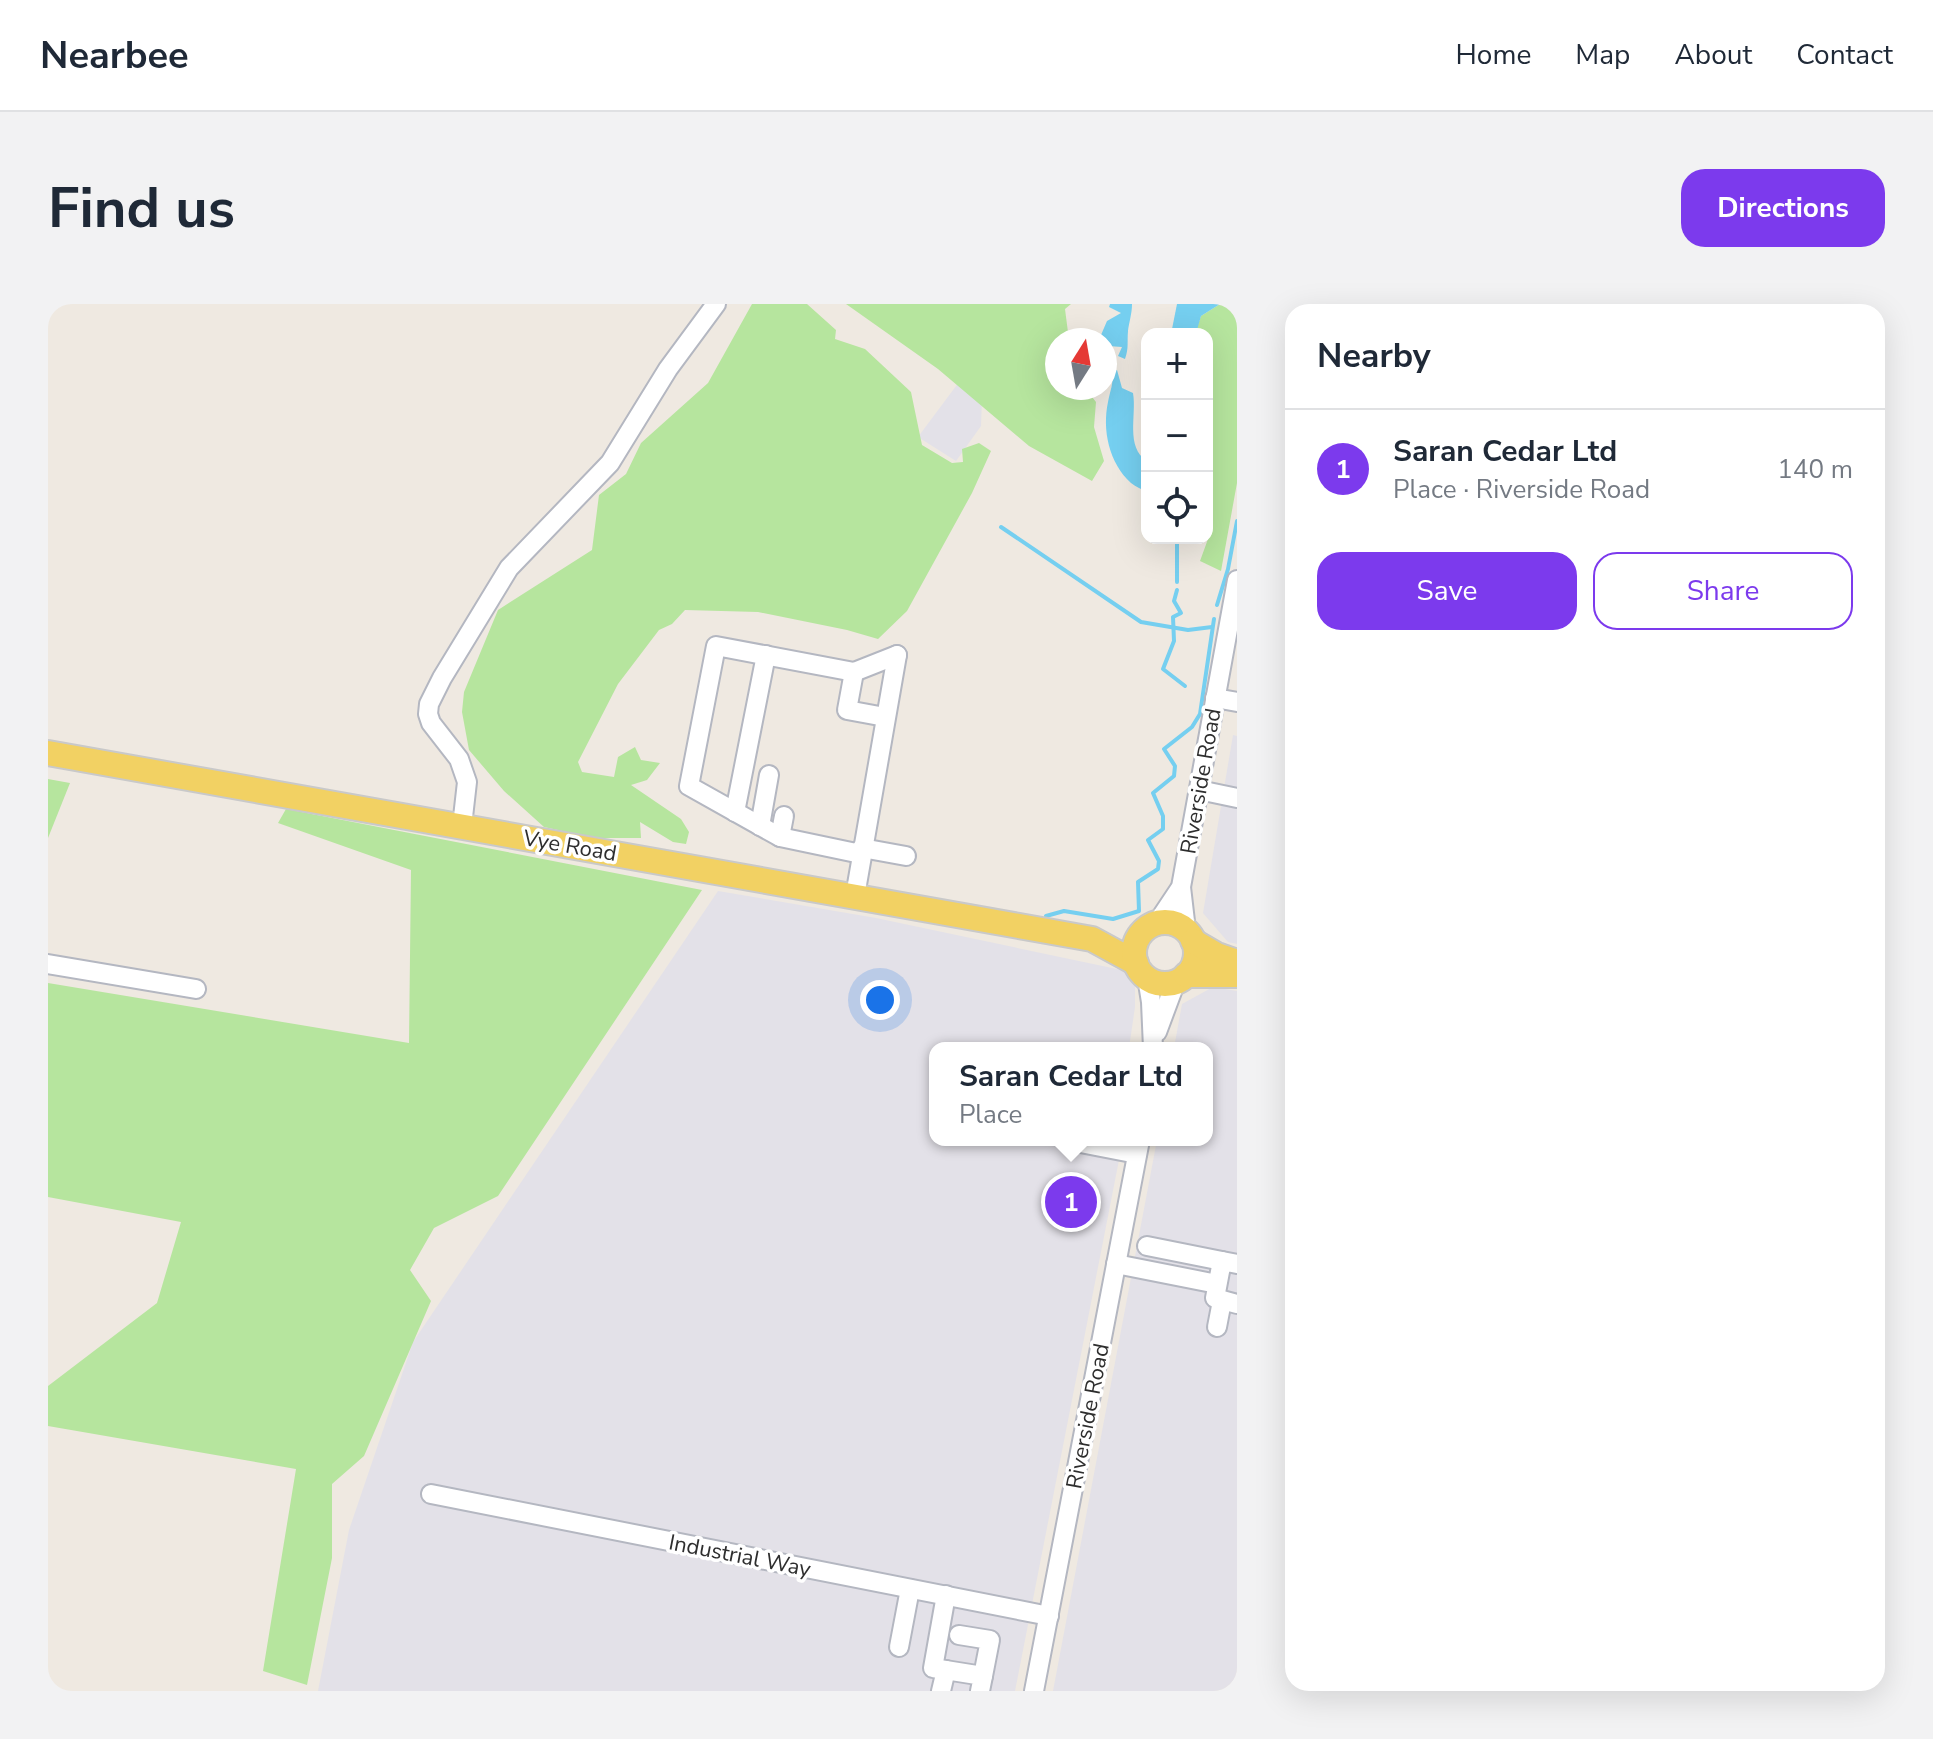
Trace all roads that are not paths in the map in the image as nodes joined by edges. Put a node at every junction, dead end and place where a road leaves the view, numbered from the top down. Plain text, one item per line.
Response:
1 (716, 304) edge
2 (1237, 580) edge
3 (766, 655) junction
4 (854, 672) junction
5 (1215, 698) junction
6 (1237, 702) edge
7 (885, 717) junction
8 (48, 753) edge
9 (769, 775) dead end
10 (1199, 790) junction
11 (1237, 798) edge
12 (735, 812) junction
13 (784, 816) dead end
14 (462, 826) junction
15 (760, 826) junction
16 (780, 837) junction
17 (862, 851) junction
18 (906, 856) dead end
19 (1181, 887) junction
20 (855, 896) junction
21 (1151, 926) junction
22 (1190, 936) junction
23 (1092, 939) junction
24 (1237, 962) edge
25 (48, 964) edge
26 (1141, 970) junction
27 (1237, 975) edge
28 (1181, 978) junction
29 (196, 989) dead end
30 (1154, 1042) edge
31 (1154, 1042) edge
32 (1138, 1147) edge
33 (1147, 1246) dead end
34 (1229, 1262) edge
35 (1116, 1264) junction
36 (1225, 1296) edge
37 (1217, 1327) dead end
38 (431, 1494) dead end
39 (910, 1589) junction
40 (946, 1595) junction
41 (1049, 1616) junction
42 (959, 1635) dead end
43 (899, 1647) dead end
44 (946, 1670) junction
45 (982, 1684) edge
46 (941, 1691) edge
47 (1034, 1691) edge

1 - 14 street
2 - 5 street, Riverside Road
3 - 4 street
3 - 12 street
3 - 12 street
4 - 7 street
4 - 7 street
5 - 6 street
5 - 10 street, Riverside Road
7 - 17 street
8 - 14 main road, Vye Road
9 - 15 street
10 - 11 street
10 - 19 street, Riverside Road
12 - 15 street
13 - 16 street
14 - 20 main road, Vye Road
15 - 16 street
16 - 17 street
17 - 18 street
17 - 20 street
19 - 21 street, Riverside Road
19 - 22 street, Riverside Road
20 - 23 main road, Vye Road
21 - 22 main road
21 - 23 main road, Vye Road
21 - 26 main road
22 - 24 main road
22 - 28 main road
23 - 26 main road, Vye Road
25 - 29 street
26 - 28 main road
26 - 30 street
27 - 28 main road
28 - 31 street
32 - 35 street, Riverside Road
33 - 34 street
34 - 36 street
35 - 36 street
35 - 41 street, Riverside Road
36 - 37 street
38 - 39 street, Industrial Way
39 - 40 street, Industrial Way
39 - 43 street
40 - 41 street, Industrial Way
40 - 44 street
41 - 47 street, Riverside Road
42 - 45 street
44 - 45 street
44 - 46 street

